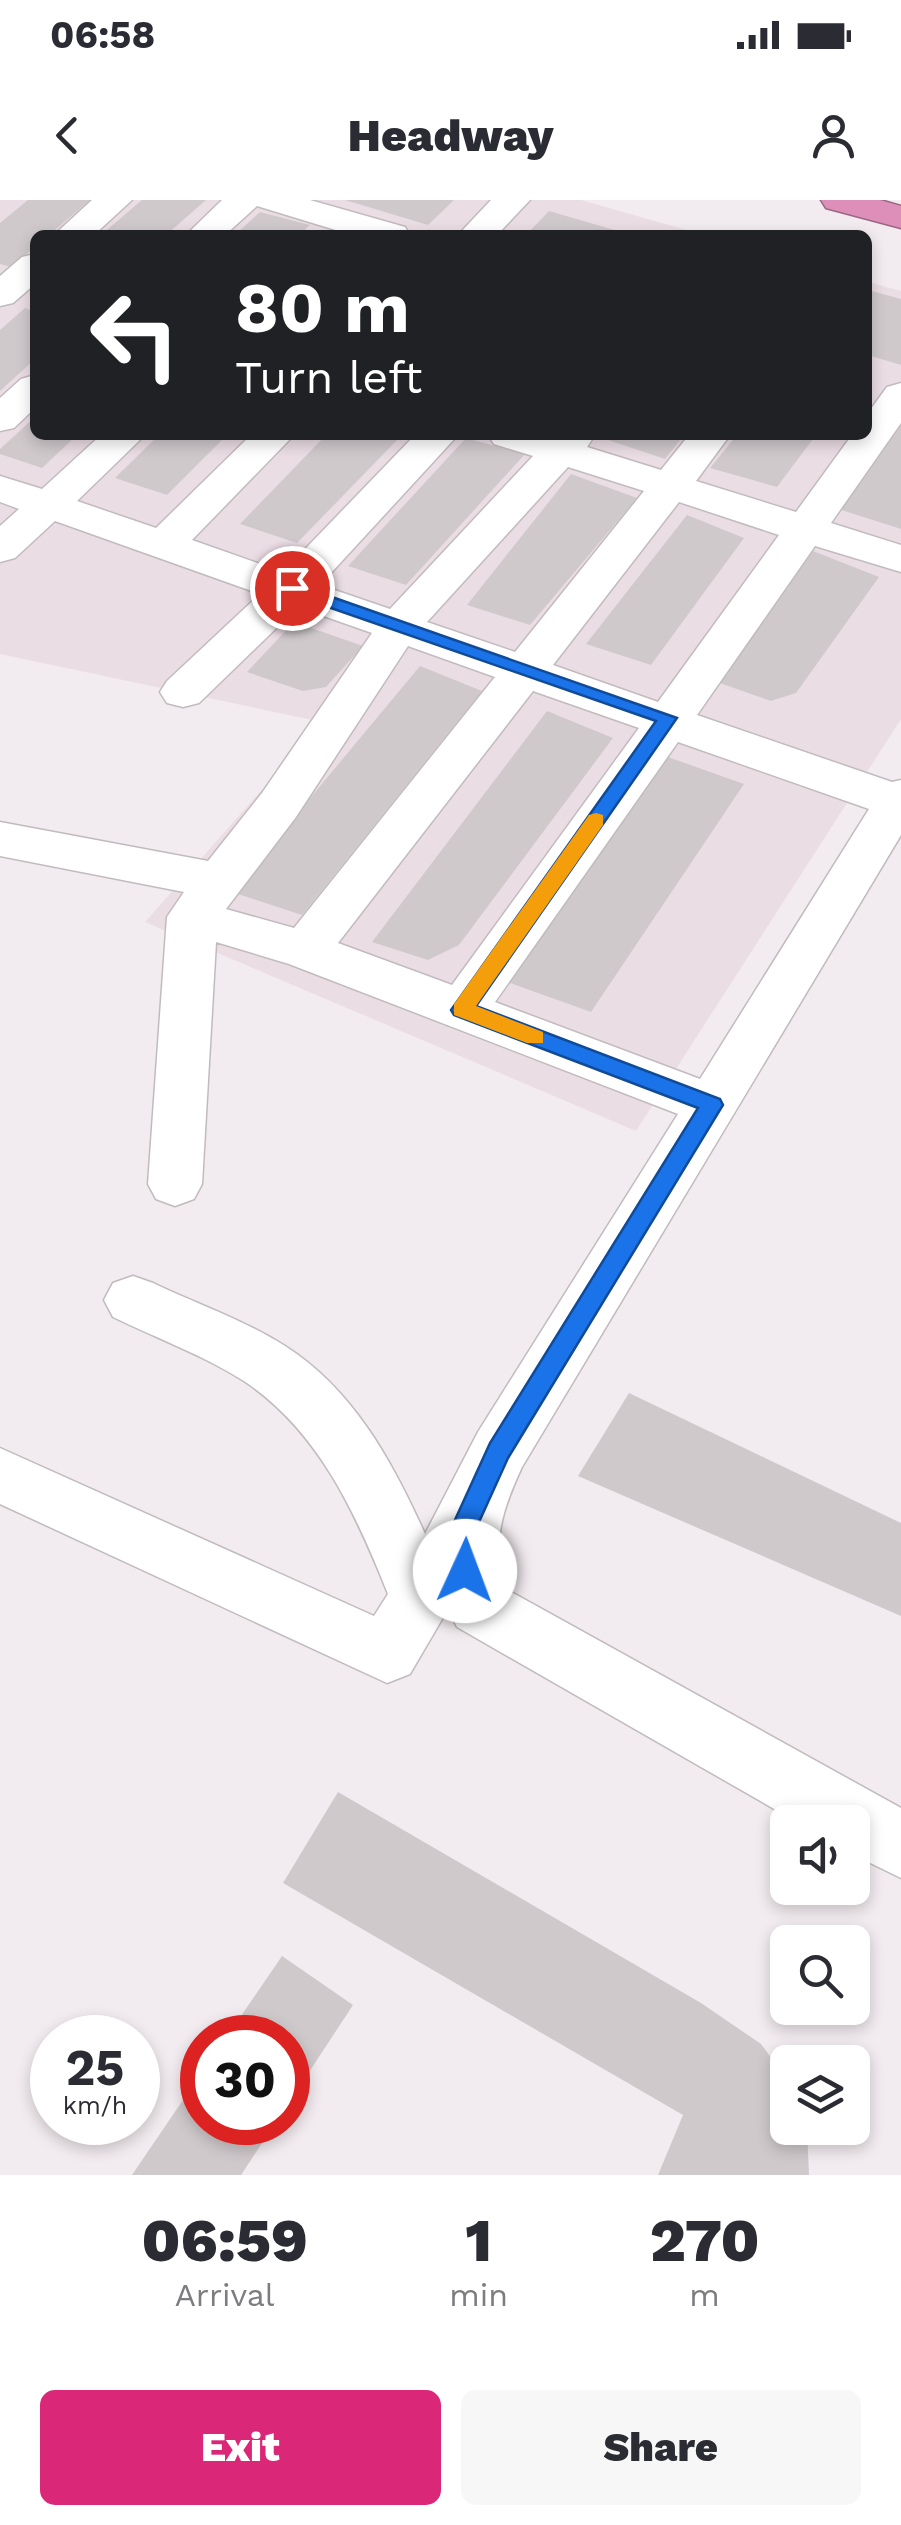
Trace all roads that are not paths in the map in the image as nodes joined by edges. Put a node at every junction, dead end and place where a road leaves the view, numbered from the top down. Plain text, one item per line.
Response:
1 (114, 200) edge
2 (243, 200) edge
3 (271, 200) edge
4 (512, 200) edge
5 (839, 200) edge
6 (901, 217) edge
7 (341, 229) edge
8 (78, 230) edge
9 (210, 230) edge
10 (481, 230) edge
11 (872, 374) edge
12 (901, 383) edge
13 (30, 392) edge
14 (901, 395) edge
15 (0, 419) edge
16 (872, 435) edge
17 (119, 440) edge
18 (269, 440) edge
19 (433, 440) edge
20 (706, 440) edge
21 (868, 440) edge
22 (567, 443) edge
23 (670, 486) junction
24 (0, 488) edge
25 (49, 505) junction
26 (804, 528) junction
27 (164, 544) junction
28 (0, 549) edge
29 (901, 559) edge
30 (292, 588) junction
31 (399, 626) junction
32 (526, 670) junction
33 (183, 692) dead end
34 (668, 718) junction
35 (900, 800) edge
36 (0, 838) edge
37 (206, 899) junction
38 (305, 950) junction
39 (462, 1010) junction
40 (712, 1105) junction
41 (175, 1184) dead end
42 (133, 1300) dead end
43 (0, 1475) edge
44 (466, 1522) junction
45 (421, 1597) junction
46 (901, 1845) edge

1 - 8 street
2 - 9 street
3 - 7 street
4 - 10 street
5 - 6 highway
11 - 12 street
13 - 15 street
14 - 16 street
17 - 25 street
18 - 27 street
19 - 30 street
20 - 23 street
21 - 26 street
22 - 23 street
22 - 31 street
23 - 26 street
23 - 32 street
24 - 25 street
25 - 27 street
25 - 28 street
26 - 29 street
26 - 34 street
27 - 30 street
30 - 31 street
30 - 33 street
31 - 32 street
31 - 37 street
32 - 34 street
32 - 38 street
34 - 35 street
34 - 39 street
35 - 40 street
36 - 37 street
37 - 38 street
37 - 41 street
38 - 39 street
39 - 40 street
40 - 44 street
42 - 45 street
43 - 45 street
44 - 45 street
44 - 46 street

